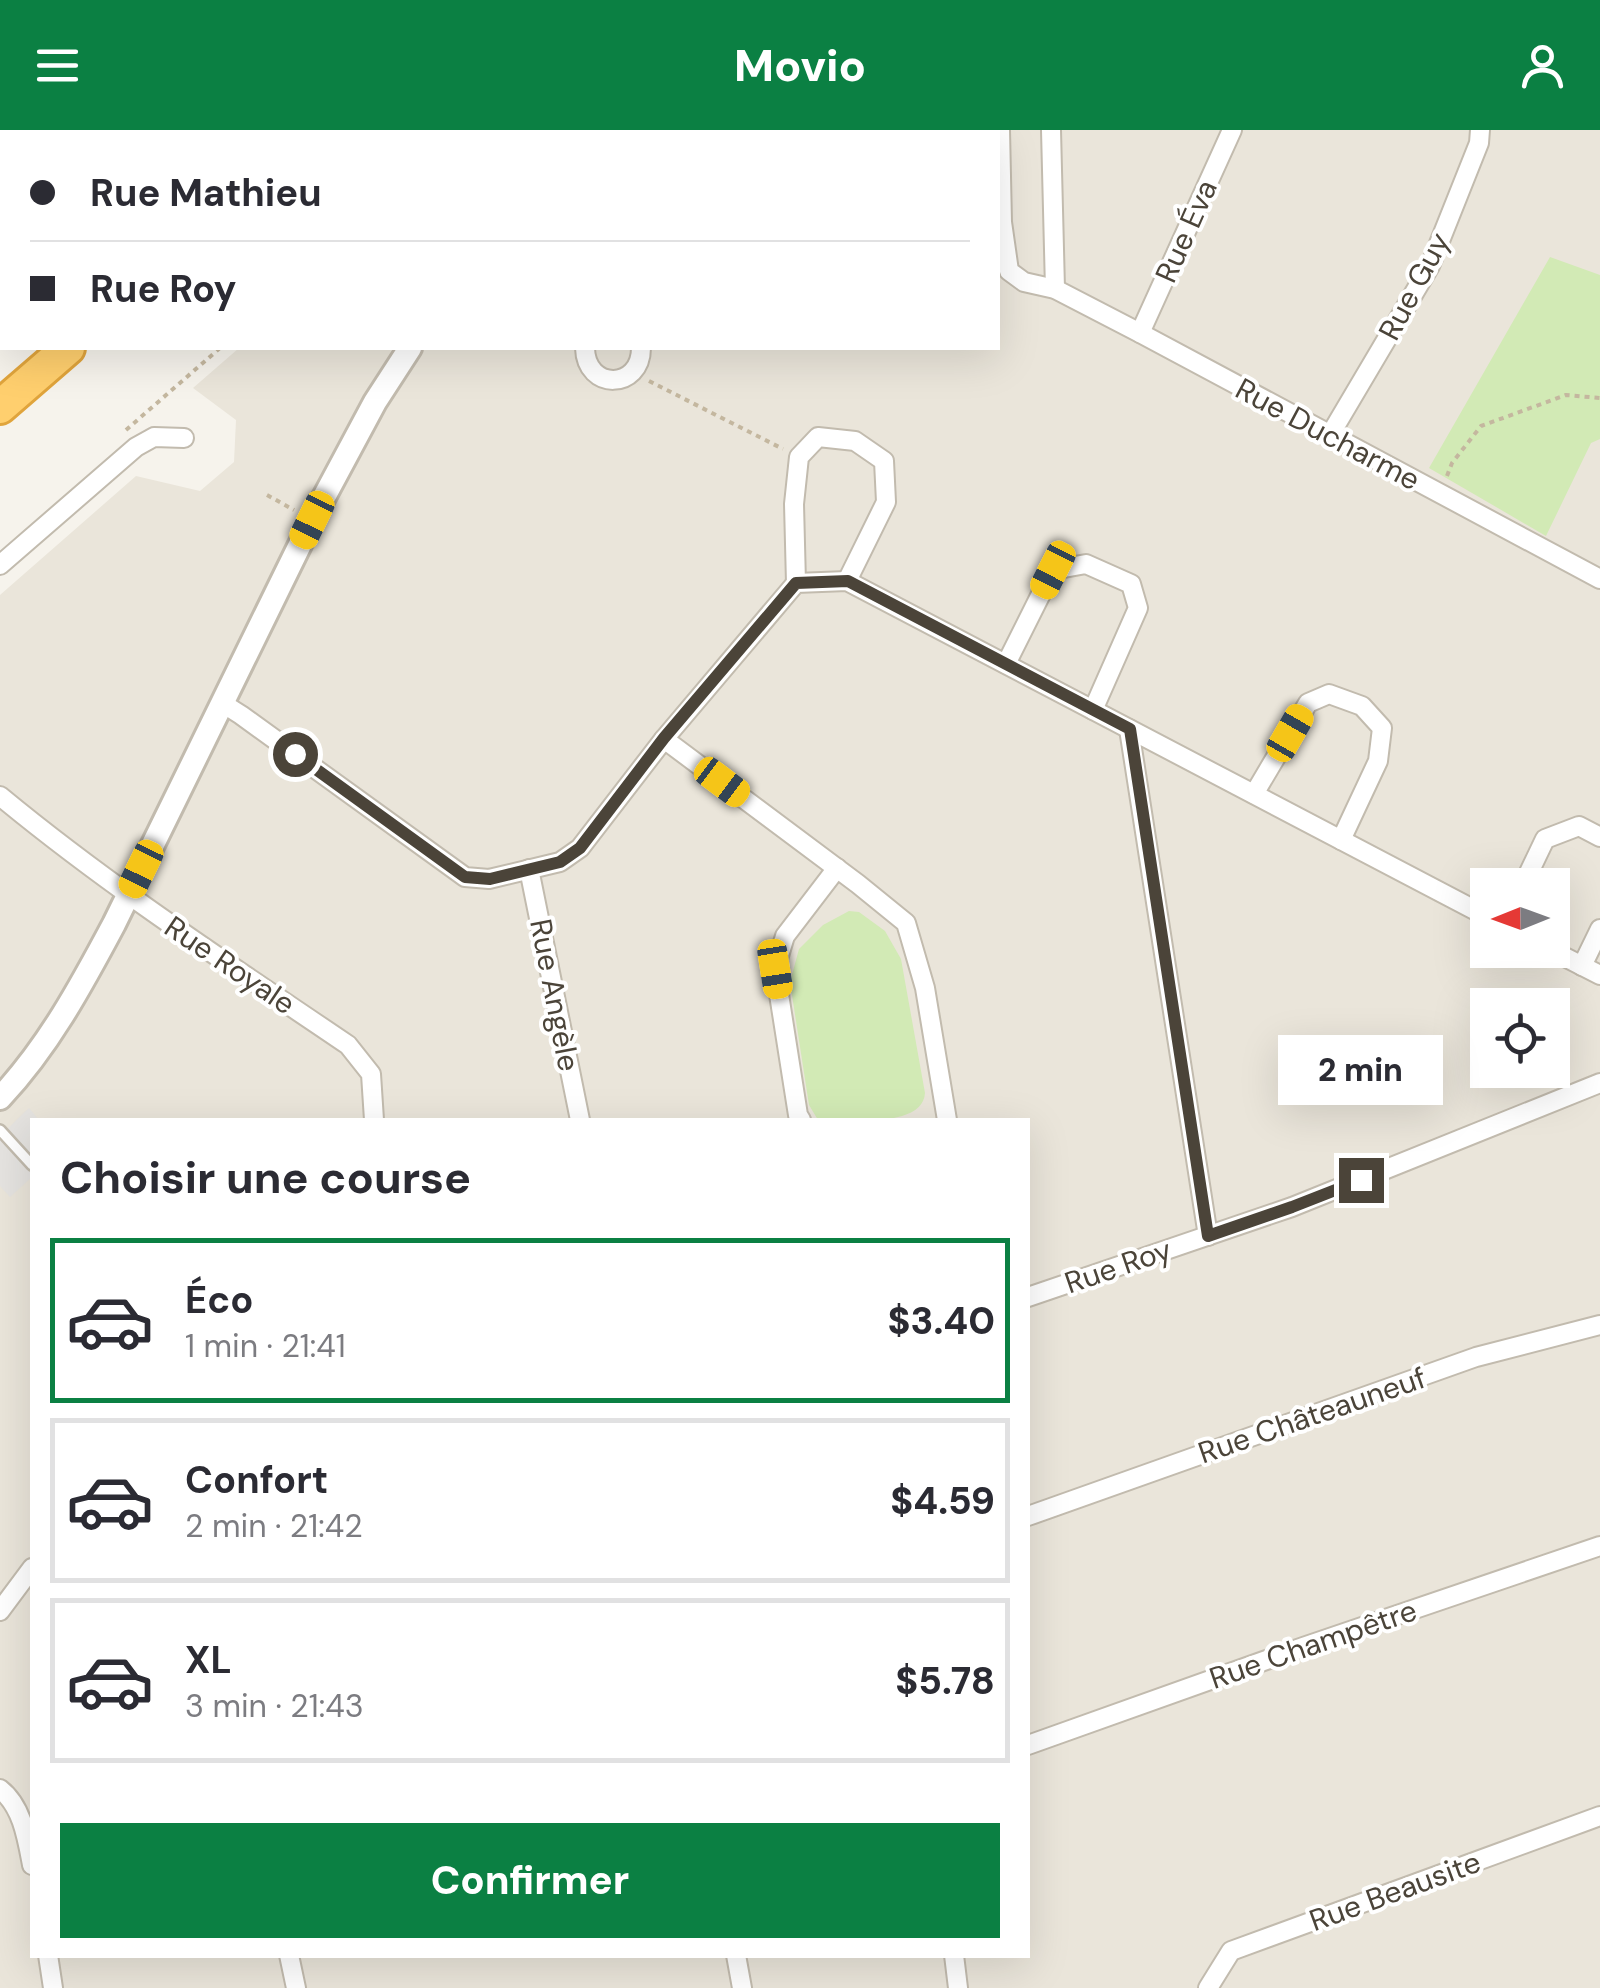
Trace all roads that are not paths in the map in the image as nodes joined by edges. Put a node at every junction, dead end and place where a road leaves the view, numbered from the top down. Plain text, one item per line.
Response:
1 (1000, 130) edge
2 (1051, 130) edge
3 (1232, 130) edge
4 (1480, 130) edge
5 (1055, 289) junction
6 (1140, 333) junction
7 (66, 350) edge
8 (409, 350) edge
9 (585, 350) edge
10 (642, 350) edge
11 (0, 407) edge
12 (1330, 435) junction
13 (184, 438) dead end
14 (0, 564) edge
15 (1600, 579) edge
16 (848, 581) junction
17 (796, 583) junction
18 (1006, 664) junction
19 (222, 704) junction
20 (1094, 710) junction
21 (1130, 729) junction
22 (664, 738) junction
23 (1254, 794) junction
24 (0, 796) edge
25 (1600, 837) edge
26 (1341, 840) junction
27 (836, 868) junction
28 (1532, 868) edge
29 (529, 870) junction
30 (128, 894) junction
31 (1470, 907) edge
32 (1600, 929) edge
33 (1570, 960) edge
34 (1582, 966) junction
35 (1600, 976) edge
36 (1600, 1083) edge
37 (0, 1098) edge
38 (374, 1118) edge
39 (580, 1118) edge
40 (800, 1118) edge
41 (943, 1118) edge
42 (0, 1130) edge
43 (30, 1164) edge
44 (1208, 1236) junction
45 (1030, 1296) edge
46 (1600, 1325) edge
47 (1030, 1510) edge
48 (1600, 1546) edge
49 (30, 1571) edge
50 (0, 1611) edge
51 (1030, 1744) edge
52 (0, 1788) edge
53 (1600, 1816) edge
54 (30, 1855) edge
55 (48, 1958) edge
56 (291, 1958) edge
57 (737, 1958) edge
58 (954, 1958) edge
59 (53, 1988) edge
60 (296, 1988) edge
61 (742, 1988) edge
62 (958, 1988) edge
63 (1208, 1988) edge

1 - 5 street, Rue Ducharme
2 - 5 street
3 - 6 street, Rue Éva
4 - 12 street, Rue Guy
5 - 6 street, Rue Ducharme
6 - 12 street, Rue Ducharme
7 - 11 highway
8 - 19 street
9 - 10 street
12 - 15 street, Rue Ducharme
13 - 14 street
16 - 17 street
16 - 17 street
16 - 18 street
17 - 22 street
18 - 20 street
18 - 20 street
19 - 29 street
19 - 30 street
20 - 21 street
21 - 23 street
21 - 44 street
22 - 27 street
22 - 29 street
23 - 26 street
23 - 26 street
24 - 30 street, Rue Royale
25 - 28 street
26 - 31 street
27 - 40 street
27 - 41 street
29 - 39 street, Rue Angèle
30 - 37 street
30 - 38 street, Rue Royale
32 - 34 street
33 - 34 street
34 - 35 street
36 - 44 street, Rue Roy
42 - 43 lane
44 - 45 street, Rue Roy
46 - 47 street, Rue Châteauneuf
48 - 51 street, Rue Champêtre
49 - 50 street
52 - 54 street
53 - 63 street, Rue Beausite
55 - 59 street
56 - 60 street
57 - 61 street
58 - 62 street

